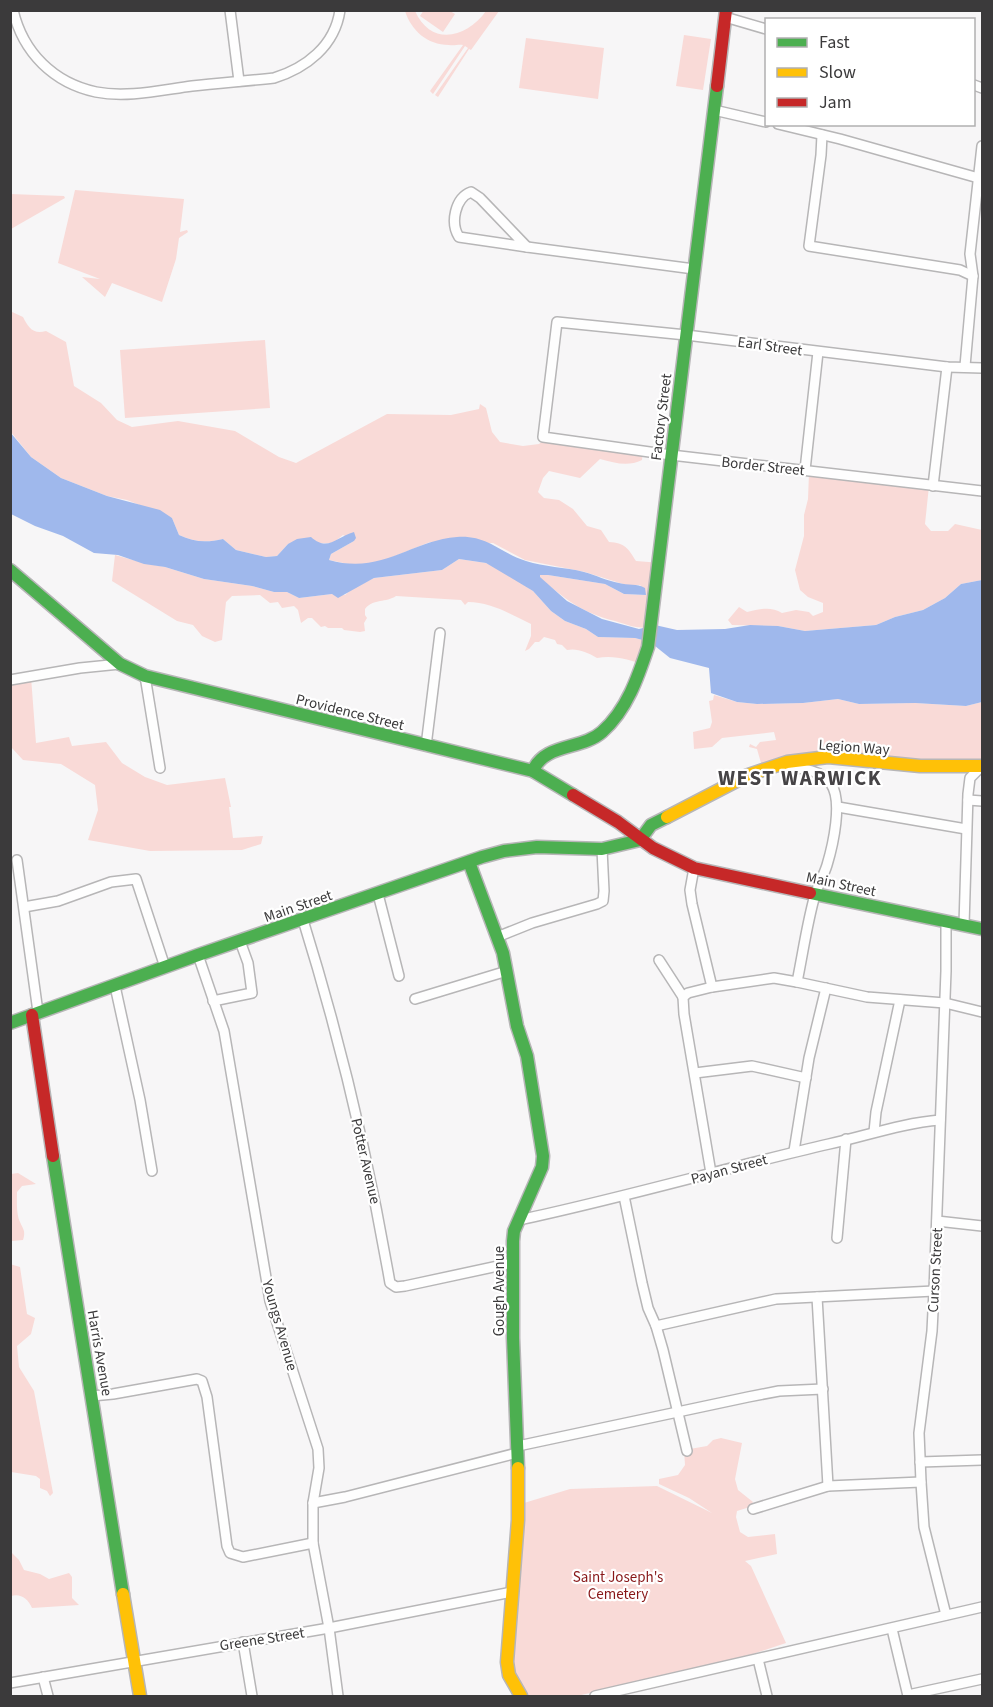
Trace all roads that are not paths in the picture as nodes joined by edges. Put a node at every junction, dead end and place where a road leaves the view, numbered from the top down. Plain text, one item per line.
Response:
1 (13, 10) edge
2 (230, 10) edge
3 (340, 10) edge
4 (725, 14) edge
5 (765, 29) edge
6 (239, 81) junction
7 (714, 110) junction
8 (765, 122) edge
9 (786, 126) edge
10 (822, 135) junction
11 (982, 146) edge
12 (981, 179) edge
13 (527, 247) junction
14 (694, 269) junction
15 (982, 269) edge
16 (973, 276) junction
17 (686, 335) junction
18 (818, 352) junction
19 (965, 366) junction
20 (947, 367) junction
21 (982, 368) edge
22 (543, 438) joint
23 (671, 455) junction
24 (805, 470) junction
25 (933, 486) junction
26 (982, 491) edge
27 (10, 570) edge
28 (440, 633) dead end
29 (120, 663) junction
30 (10, 671) edge
31 (145, 676) junction
32 (15, 679) edge
33 (426, 746) junction
34 (778, 766) junction
35 (982, 766) edge
36 (160, 768) dead end
37 (533, 771) junction
38 (968, 800) junction
39 (982, 801) edge
40 (838, 807) junction
41 (966, 829) junction
42 (640, 840) junction
43 (602, 849) junction
44 (17, 860) dead end
45 (469, 862) junction
46 (694, 868) junction
47 (378, 894) junction
48 (816, 894) junction
49 (24, 907) junction
50 (303, 920) junction
51 (946, 922) junction
52 (964, 925) junction
53 (982, 929) edge
54 (497, 937) junction
55 (240, 941) junction
56 (198, 955) junction
57 (659, 960) dead end
58 (165, 967) junction
59 (507, 971) junction
60 (399, 976) dead end
61 (797, 982) junction
62 (115, 986) junction
63 (712, 987) junction
64 (826, 988) junction
65 (683, 996) junction
66 (415, 999) dead end
67 (900, 1000) junction
68 (213, 1001) junction
69 (945, 1003) junction
70 (982, 1012) edge
71 (35, 1014) junction
72 (10, 1023) edge
73 (695, 1073) junction
74 (806, 1078) junction
75 (940, 1120) junction
76 (874, 1132) junction
77 (846, 1139) junction
78 (794, 1151) junction
79 (152, 1171) dead end
80 (711, 1173) junction
81 (624, 1196) junction
82 (519, 1220) junction
83 (937, 1221) junction
84 (982, 1226) edge
85 (837, 1238) dead end
86 (512, 1263) junction
87 (934, 1291) junction
88 (817, 1297) junction
89 (656, 1326) junction
90 (823, 1389) junction
91 (92, 1396) junction
92 (677, 1412) junction
93 (518, 1449) junction
94 (687, 1451) dead end
95 (982, 1460) edge
96 (920, 1462) junction
97 (921, 1482) junction
98 (828, 1486) junction
99 (314, 1503) junction
100 (753, 1509) dead end
101 (313, 1543) junction
102 (512, 1592) junction
103 (982, 1607) edge
104 (946, 1615) junction
105 (329, 1628) junction
106 (892, 1629) junction
107 (243, 1642) junction
108 (758, 1659) junction
109 (134, 1661) junction
110 (43, 1677) junction
111 (982, 1679) edge
112 (10, 1683) edge
113 (48, 1696) edge
114 (140, 1696) edge
115 (252, 1696) edge
116 (338, 1696) edge
117 (520, 1696) edge
118 (595, 1696) edge
119 (767, 1696) edge
120 (908, 1696) edge

1 - 6 street
2 - 6 street
3 - 6 street
4 - 5 street
4 - 7 street, Factory Street
7 - 8 street
7 - 14 street, Factory Street
9 - 10 street
10 - 12 street
10 - 16 street
11 - 12 street
12 - 16 street
13 - 13 street
13 - 14 street
14 - 17 street, Factory Street
15 - 16 street
16 - 19 street
17 - 18 street, Earl Street
17 - 22 street, Earl Street
17 - 23 street, Factory Street
18 - 20 street, Earl Street
18 - 24 street
19 - 20 street, Earl Street
19 - 21 street, Earl Street
20 - 25 street
22 - 23 street, Border Street
23 - 24 street, Border Street
23 - 37 street, Factory Street
24 - 25 street, Border Street
25 - 26 street, Border Street
27 - 29 street, Providence Street
28 - 33 street
29 - 31 street, Providence Street
29 - 32 street
30 - 32 street
31 - 33 street, Providence Street
31 - 36 street
33 - 37 street, Providence Street
34 - 35 street, Legion Way
34 - 40 street
34 - 42 street, Legion Way
35 - 38 street
37 - 42 street, Providence Street
38 - 39 street
38 - 41 street
40 - 41 street
40 - 48 street
41 - 52 street
42 - 43 street
42 - 46 street, Providence Street
43 - 45 street, Main Street
43 - 54 street
44 - 49 street
45 - 47 street, Main Street
45 - 54 street, Gough Avenue
46 - 48 street, Main Street
46 - 63 street
47 - 50 street, Main Street
47 - 60 street
48 - 51 street, Main Street
48 - 61 street
49 - 58 street
49 - 71 street
50 - 55 street, Main Street
50 - 86 street, Potter Avenue
51 - 52 street, Main Street
51 - 69 street, Curson Street
52 - 53 street, Main Street
54 - 59 street, Gough Avenue
55 - 56 street, Main Street
55 - 68 street
56 - 58 street, Main Street
56 - 68 street, Youngs Avenue
57 - 65 street
58 - 62 street, Main Street
59 - 66 street
59 - 82 street, Gough Avenue
61 - 63 street
61 - 64 street
62 - 71 street, Main Street
62 - 79 street
63 - 65 street
64 - 67 street
64 - 74 street
65 - 73 street
67 - 69 street
67 - 76 street
68 - 99 street, Youngs Avenue
69 - 70 street
69 - 75 street, Curson Street
71 - 72 street, Main Street
71 - 91 street, Harris Avenue
73 - 74 street
73 - 80 street
74 - 78 street
75 - 76 street, Payan Street
75 - 83 street, Curson Street
76 - 77 street, Payan Street
77 - 78 street, Payan Street
77 - 85 street
78 - 80 street, Payan Street
80 - 81 street, Payan Street
81 - 82 street, Payan Street
81 - 89 street
82 - 86 street, Gough Avenue
83 - 84 street
83 - 87 street, Curson Street
86 - 93 street, Gough Avenue
87 - 88 street
87 - 96 street, Curson Street
88 - 89 street
88 - 90 street
89 - 92 street
90 - 92 street
90 - 98 street
91 - 101 street
91 - 109 street, Harris Avenue
92 - 93 street
92 - 94 street
93 - 99 street
93 - 102 street, Gough Avenue
95 - 96 street
96 - 97 street, Curson Street
97 - 98 street
97 - 104 street, Curson Street
98 - 100 street
99 - 101 street, Youngs Avenue
101 - 105 street, Youngs Avenue
102 - 105 street, Greene Street
102 - 117 street, Gough Avenue
103 - 104 street
104 - 106 street
105 - 107 street, Greene Street
105 - 116 street, Youngs Avenue
106 - 108 street
106 - 120 street
107 - 109 street, Greene Street
107 - 115 street
108 - 118 street
108 - 119 street
109 - 110 street, Greene Street
109 - 114 street, Harris Avenue
110 - 112 street, Greene Street
110 - 113 street
111 - 120 street

